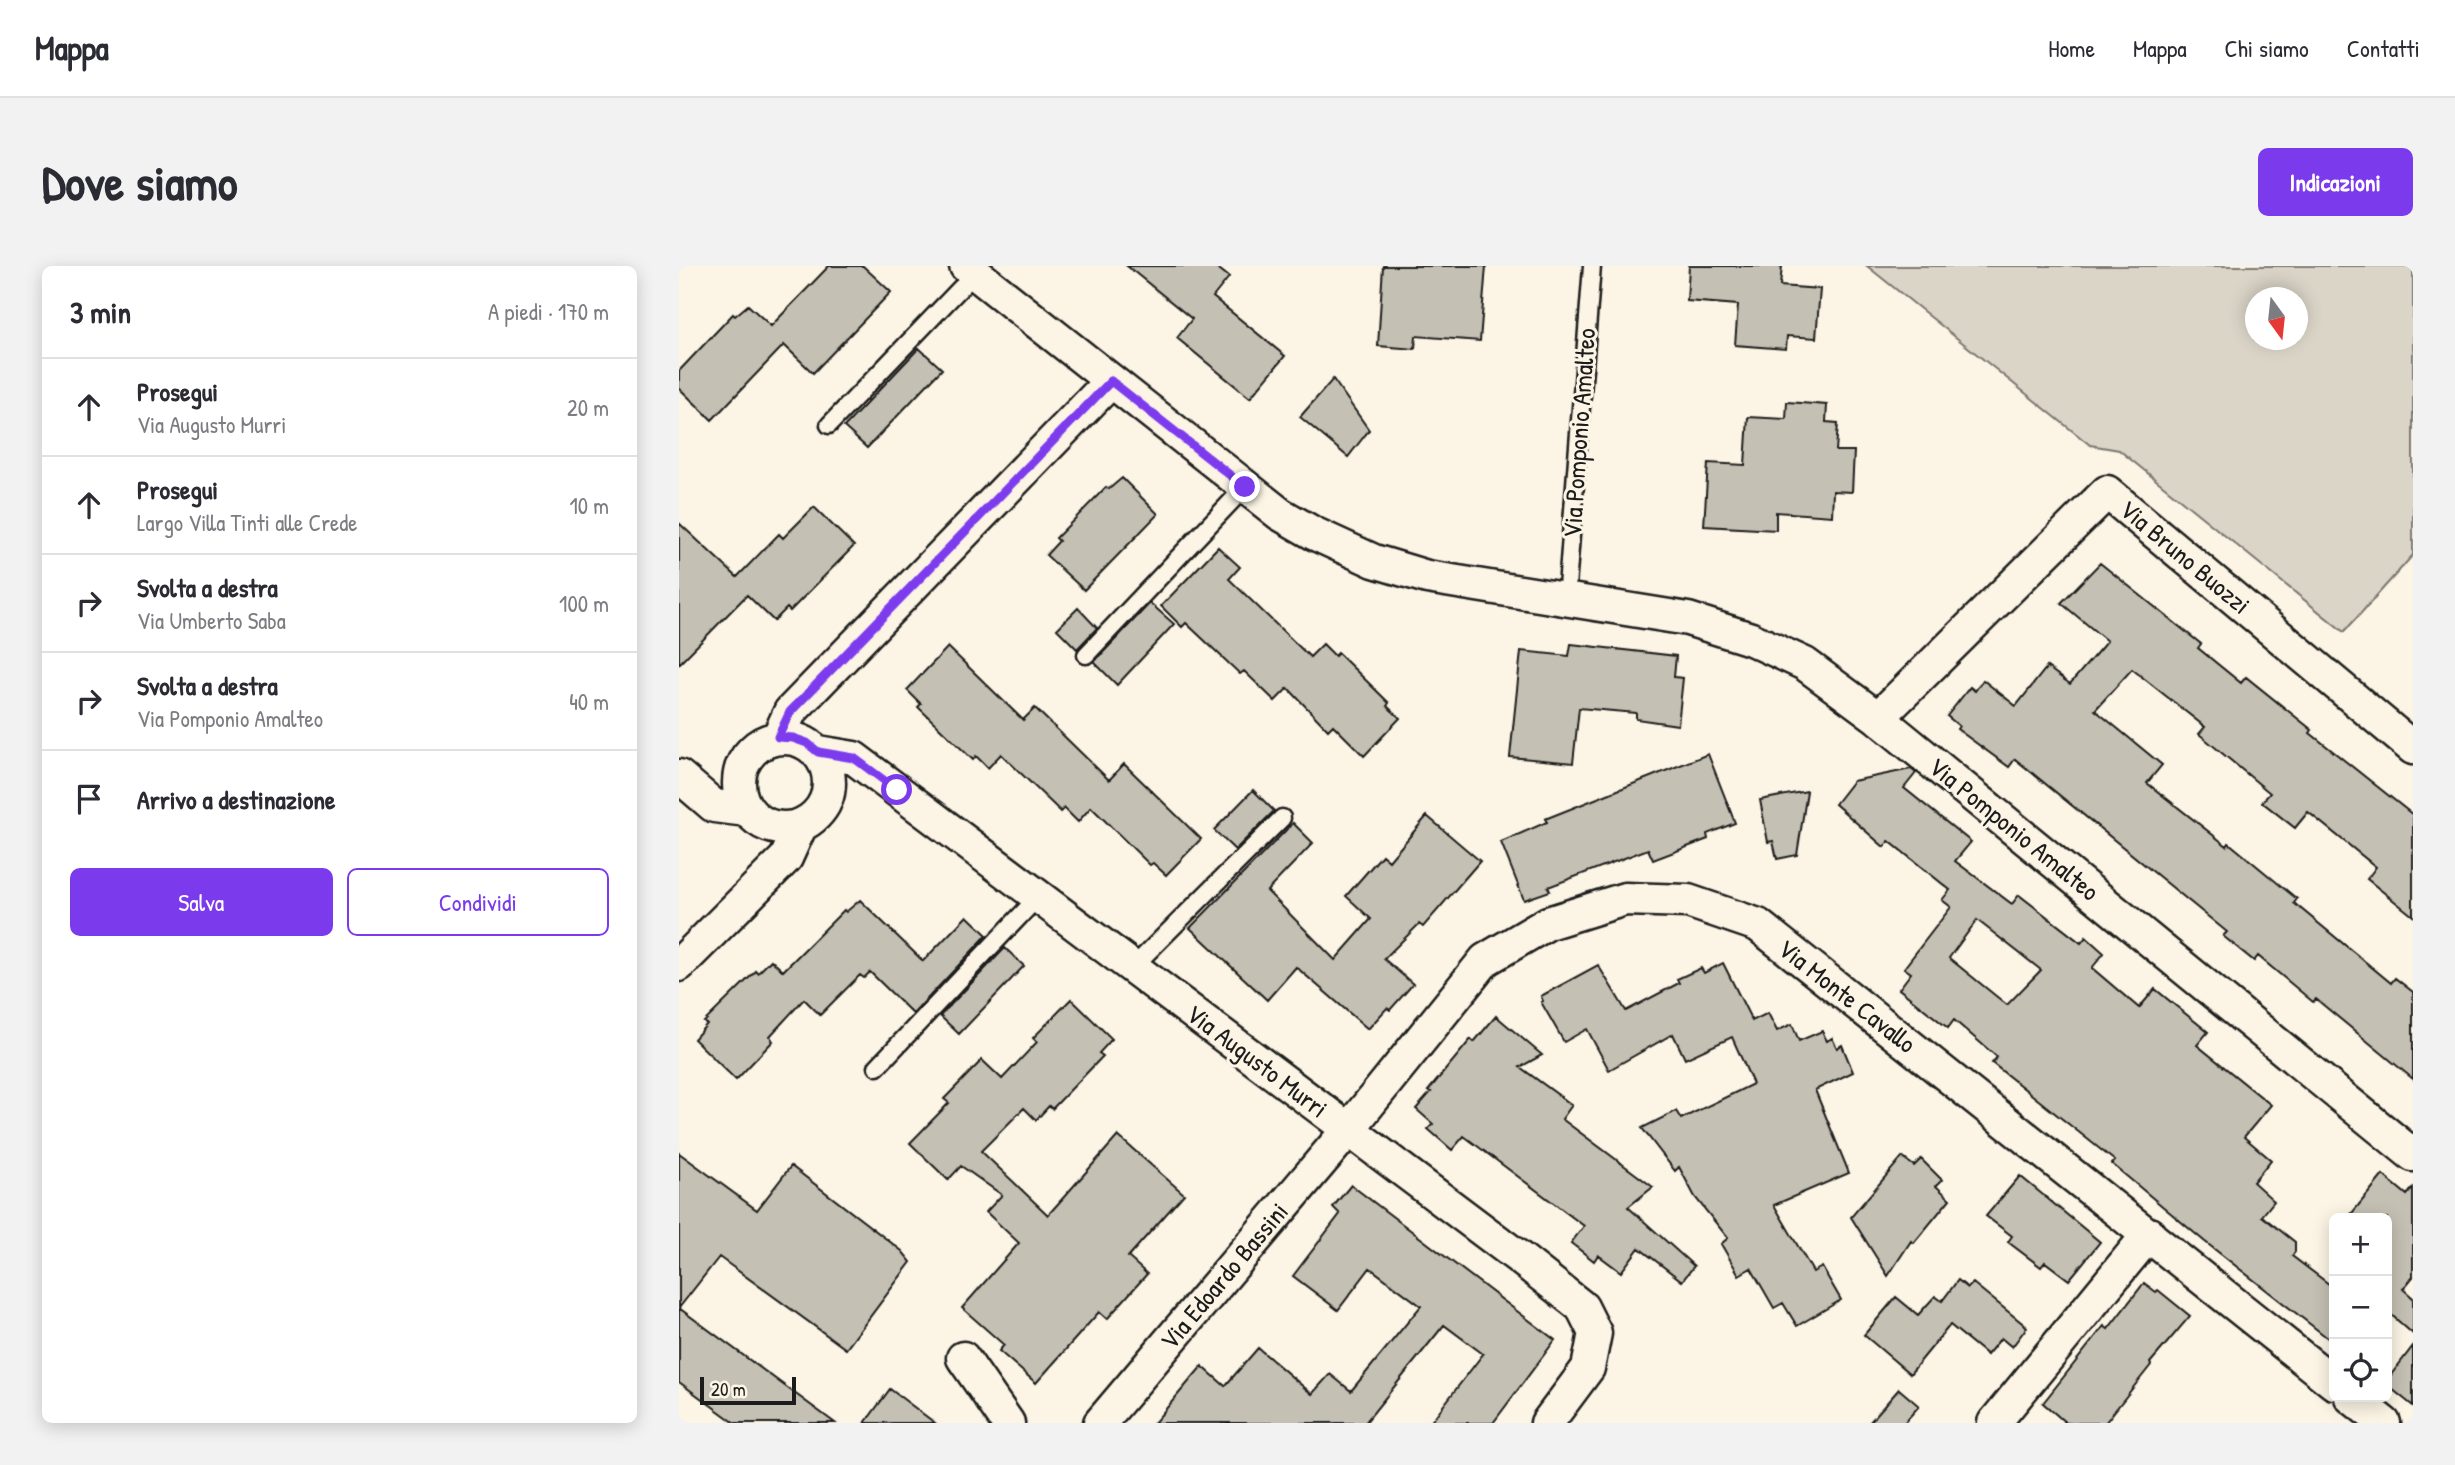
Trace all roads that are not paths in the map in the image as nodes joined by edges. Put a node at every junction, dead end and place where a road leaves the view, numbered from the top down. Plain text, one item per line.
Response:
1 (1592, 266) edge
2 (971, 270) edge
3 (1111, 381) junction
4 (829, 425) dead end
5 (1245, 487) junction
6 (1566, 600) junction
7 (1086, 656) dead end
8 (1878, 718) junction
9 (778, 737) junction
10 (2413, 748) edge
11 (818, 752) junction
12 (679, 776) edge
13 (747, 810) junction
14 (1282, 818) dead end
15 (801, 825) junction
16 (1039, 897) junction
17 (679, 965) edge
18 (1133, 967) junction
19 (877, 1067) dead end
20 (1348, 1130) junction
21 (2413, 1155) edge
22 (2149, 1234) junction
23 (963, 1358) dead end
24 (2329, 1379) edge
25 (2357, 1402) edge
26 (1008, 1423) edge
27 (1100, 1423) edge
28 (1547, 1423) edge
29 (1994, 1423) edge
30 (2384, 1423) edge

1 - 6 lane, Via Pomponio Amalteo
2 - 3 street, Via Pomponio Amalteo
2 - 4 lane
3 - 5 street, Via Pomponio Amalteo
3 - 9 street
5 - 6 street, Via Pomponio Amalteo
5 - 7 lane
6 - 8 street, Via Pomponio Amalteo
8 - 10 street, Via Bruno Buozzi
8 - 21 street, Via Pomponio Amalteo
9 - 11 street
9 - 13 street
11 - 15 street
11 - 16 street, Via Augusto Murri
12 - 13 street
13 - 15 street
14 - 18 lane
15 - 17 street
16 - 18 street, Via Augusto Murri
16 - 19 lane
18 - 20 street, Via Augusto Murri
20 - 22 street, Via Monte Cavallo
20 - 27 street, Via Edoardo Bassini
20 - 28 street, Via Augusto Murri
22 - 24 street, Via Monte Cavallo
22 - 29 street
23 - 26 street
25 - 30 street

